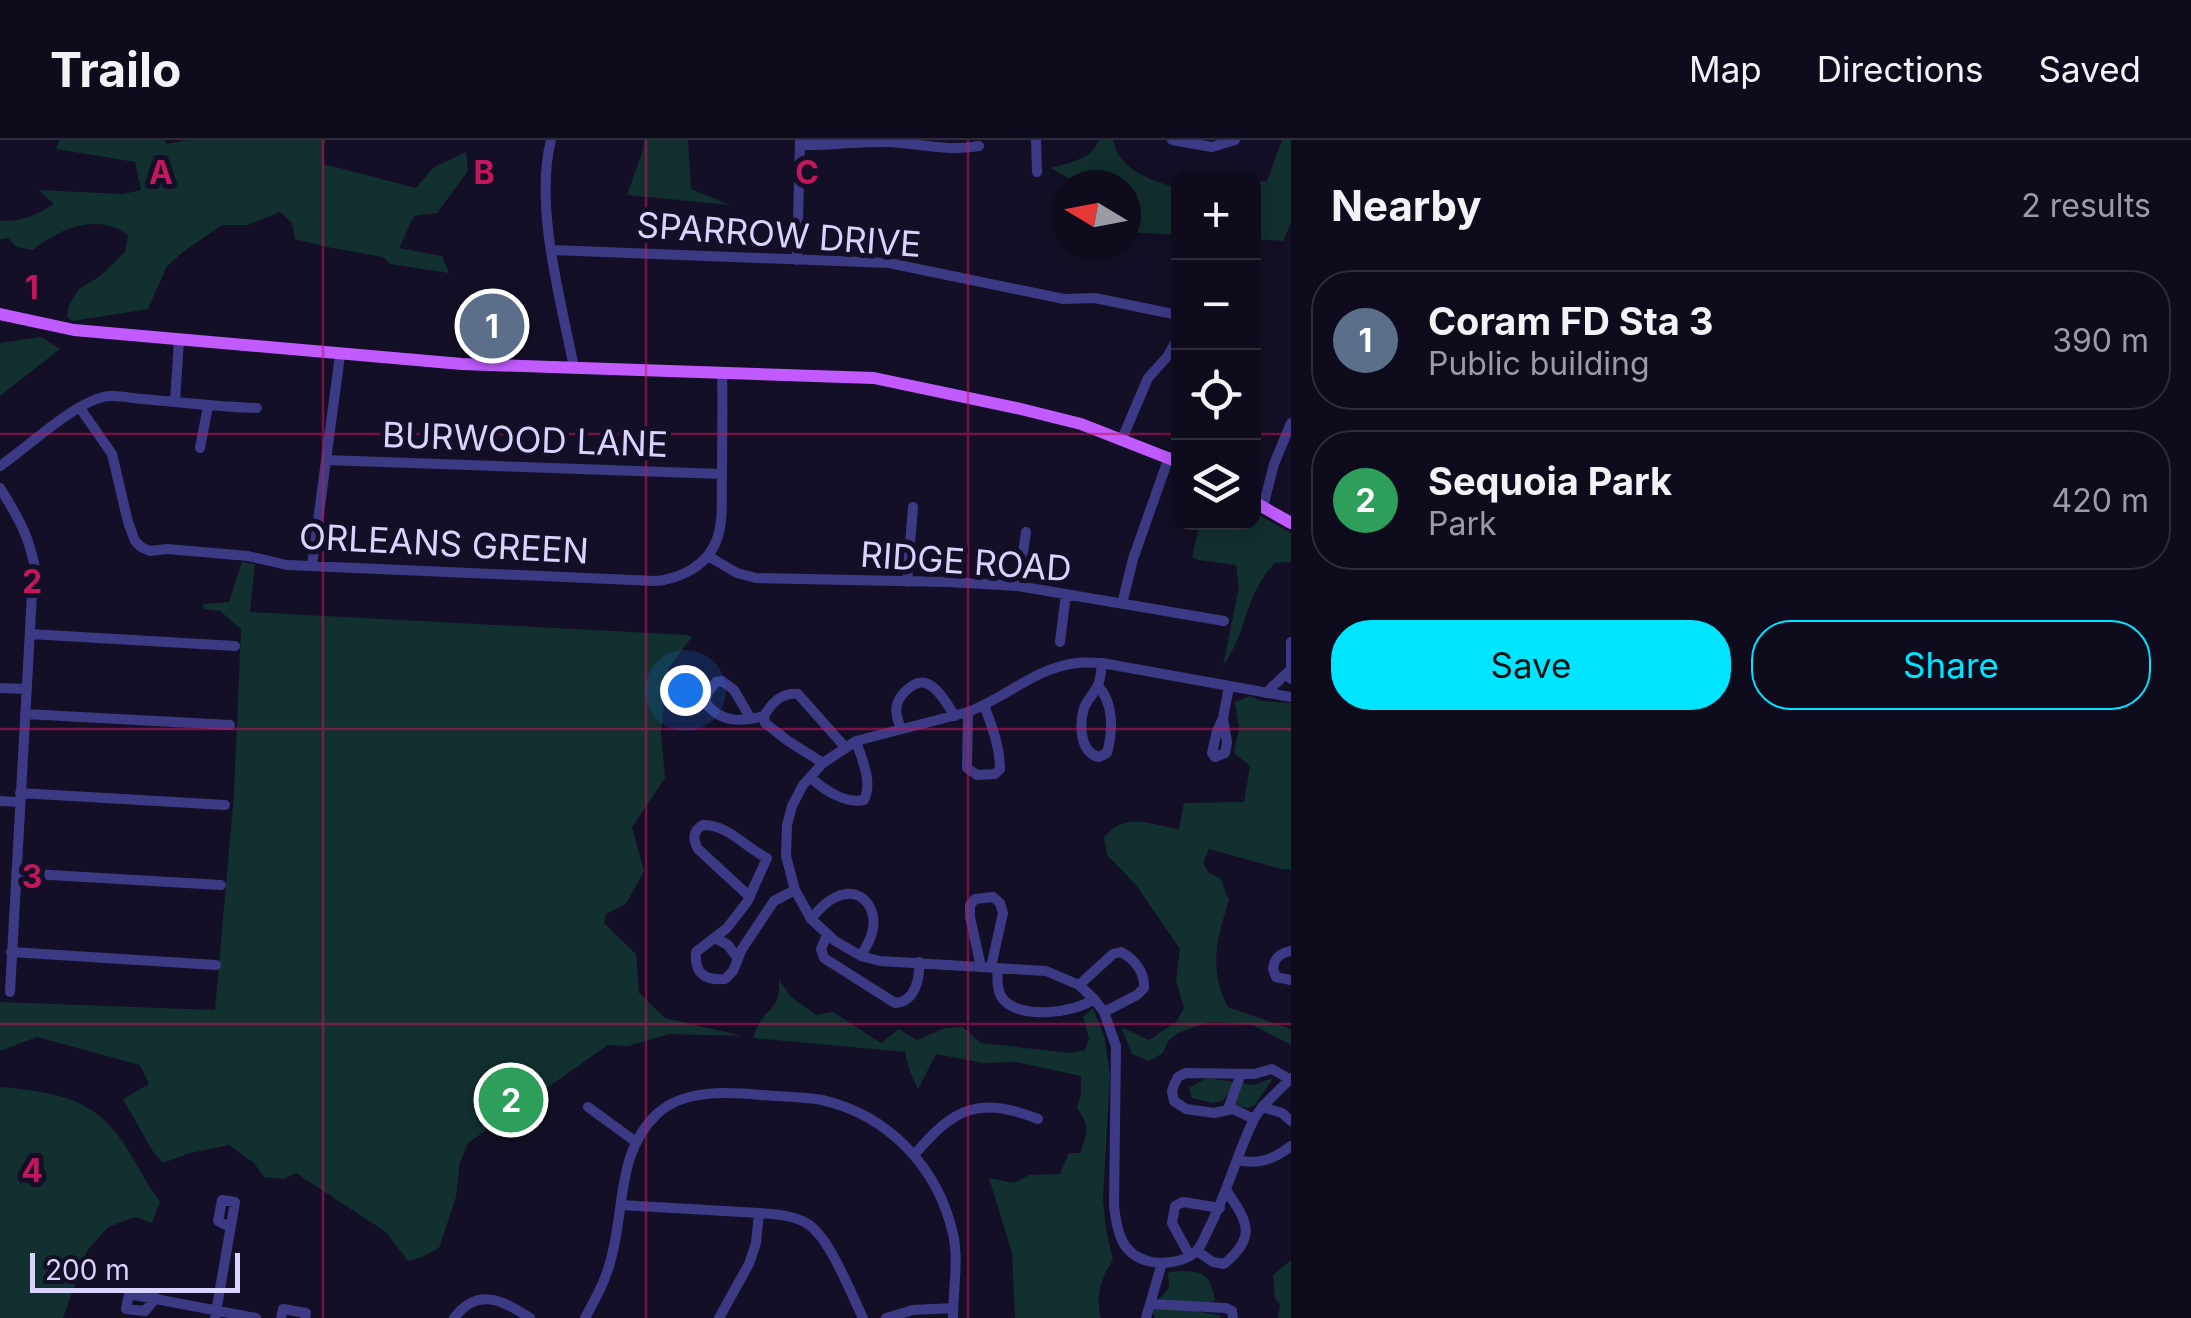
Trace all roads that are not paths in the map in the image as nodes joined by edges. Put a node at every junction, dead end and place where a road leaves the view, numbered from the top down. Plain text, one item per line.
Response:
1 (551, 140) edge
2 (1036, 140) edge
3 (1172, 140) edge
4 (1235, 140) edge
5 (800, 142) edge
6 (979, 146) dead end
7 (1037, 172) dead end
8 (552, 250) junction
9 (797, 260) junction
10 (0, 314) edge
11 (1171, 314) edge
12 (179, 340) junction
13 (1171, 350) edge
14 (340, 355) junction
15 (574, 368) junction
16 (722, 372) junction
17 (175, 401) junction
18 (208, 406) junction
19 (80, 408) junction
20 (256, 408) dead end
21 (1291, 423) edge
22 (1122, 439) junction
23 (200, 448) dead end
24 (1171, 458) edge
25 (326, 460) junction
26 (0, 466) edge
27 (1171, 466) edge
28 (722, 474) junction
29 (0, 488) edge
30 (1261, 496) edge
31 (1261, 506) edge
32 (913, 508) dead end
33 (1291, 524) edge
34 (1026, 532) dead end
35 (708, 556) junction
36 (312, 566) junction
37 (907, 582) junction
38 (1018, 586) junction
39 (1066, 594) junction
40 (1122, 604) junction
41 (1224, 621) dead end
42 (30, 634) junction
43 (1060, 642) dead end
44 (1291, 642) edge
45 (235, 646) dead end
46 (1290, 657) edge
47 (1102, 663) junction
48 (1290, 669) edge
49 (1291, 679) edge
50 (1098, 686) junction
51 (1228, 687) junction
52 (0, 688) edge
53 (26, 690) junction
54 (1266, 693) junction
55 (1291, 697) edge
56 (984, 706) junction
57 (968, 712) junction
58 (26, 714) junction
59 (764, 716) junction
60 (955, 716) junction
61 (1223, 718) dead end
62 (751, 720) junction
63 (230, 725) dead end
64 (901, 729) junction
65 (856, 741) junction
66 (845, 747) junction
67 (823, 762) junction
68 (810, 778) junction
69 (20, 798) junction
70 (0, 800) edge
71 (225, 806) dead end
72 (786, 856) junction
73 (767, 858) junction
74 (16, 873) junction
75 (221, 885) dead end
76 (795, 890) junction
77 (750, 896) junction
78 (0, 907) edge
79 (14, 908) junction
80 (810, 919) junction
81 (826, 935) junction
82 (715, 938) junction
83 (1291, 951) edge
84 (11, 952) junction
85 (861, 956) junction
86 (738, 958) junction
87 (919, 962) junction
88 (216, 965) dead end
89 (990, 967) junction
90 (1291, 980) edge
91 (1079, 985) junction
92 (10, 992) dead end
93 (1094, 999) junction
94 (1104, 1012) junction
95 (1241, 1074) junction
96 (1290, 1079) edge
97 (1262, 1106) junction
98 (588, 1107) dead end
99 (1228, 1109) junction
100 (1254, 1118) junction
101 (1038, 1119) dead end
102 (1291, 1121) edge
103 (636, 1142) junction
104 (1291, 1146) edge
105 (915, 1154) junction
106 (1238, 1160) junction
107 (1226, 1190) junction
108 (621, 1205) junction
109 (1220, 1208) junction
110 (759, 1212) junction
111 (230, 1227) dead end
112 (1194, 1253) junction
113 (1162, 1263) junction
114 (156, 1298) dead end
115 (1150, 1304) junction
116 (953, 1313) edge
117 (215, 1314) edge
118 (256, 1318) edge
119 (281, 1318) edge
120 (305, 1318) edge
121 (454, 1318) edge
122 (530, 1318) edge
123 (585, 1318) edge
124 (718, 1318) edge
125 (863, 1318) edge
126 (886, 1318) edge
127 (1146, 1318) edge
128 (1233, 1318) edge

1 - 8 street
2 - 7 street
3 - 4 street
5 - 6 street
5 - 9 street
8 - 9 street, SPARROW DRIVE
8 - 15 street
9 - 11 street, SPARROW DRIVE
10 - 12 main road
12 - 14 main road
12 - 17 street
13 - 22 street
14 - 15 main road
14 - 25 street
15 - 16 main road
16 - 22 main road
16 - 28 street
17 - 18 street
17 - 19 street
18 - 20 street
18 - 23 street
19 - 26 street
19 - 36 street, ORLEANS GREEN
21 - 30 street
22 - 24 main road
25 - 28 street, BURWOOD LANE
25 - 36 street
27 - 40 street
28 - 35 street
29 - 42 street
31 - 33 main road
32 - 37 street
34 - 38 street
35 - 36 street, ORLEANS GREEN
35 - 37 street, RIDGE ROAD
37 - 38 street, RIDGE ROAD
38 - 39 street, RIDGE ROAD
39 - 40 street, RIDGE ROAD
39 - 43 street
40 - 41 street, RIDGE ROAD
42 - 45 street
42 - 53 street
44 - 46 street
46 - 48 street
47 - 50 street
47 - 51 street
47 - 56 street
48 - 49 street
48 - 54 street
50 - 50 street
51 - 54 street
51 - 61 street
52 - 53 street
53 - 58 street
54 - 55 street
56 - 57 street
56 - 57 street
57 - 60 street
58 - 63 street
58 - 69 street
59 - 62 street
59 - 66 street
59 - 67 street
60 - 64 street
60 - 64 street
62 - 62 street
64 - 65 street
65 - 66 street
65 - 68 street
66 - 67 street
67 - 68 street
68 - 72 street
69 - 70 street
69 - 71 street
69 - 74 street
72 - 73 street
72 - 76 street
73 - 77 street
73 - 77 street
74 - 75 street
74 - 79 street
76 - 80 street
76 - 86 street
77 - 82 street
78 - 79 street
79 - 84 street
80 - 81 street
80 - 85 street
81 - 85 street
81 - 87 street
82 - 86 street
82 - 86 street
83 - 90 street
84 - 88 street
84 - 92 street
85 - 87 street
87 - 89 street
89 - 89 street
89 - 91 street
89 - 93 street
91 - 93 street
91 - 94 street
93 - 94 street
94 - 113 street
95 - 96 street
95 - 99 street
95 - 99 street
96 - 97 street
97 - 100 street
97 - 102 street
98 - 103 street
99 - 100 street
100 - 106 street
101 - 105 street
103 - 105 street
103 - 108 street
104 - 106 street
105 - 116 street
106 - 107 street
107 - 109 street
107 - 112 street
108 - 110 street
108 - 123 street
109 - 112 street
109 - 112 street
110 - 124 street
110 - 125 street
111 - 117 street
112 - 113 street
113 - 115 street
114 - 117 street
115 - 127 street
115 - 128 street
116 - 126 street
117 - 118 street
119 - 120 street
121 - 122 street

